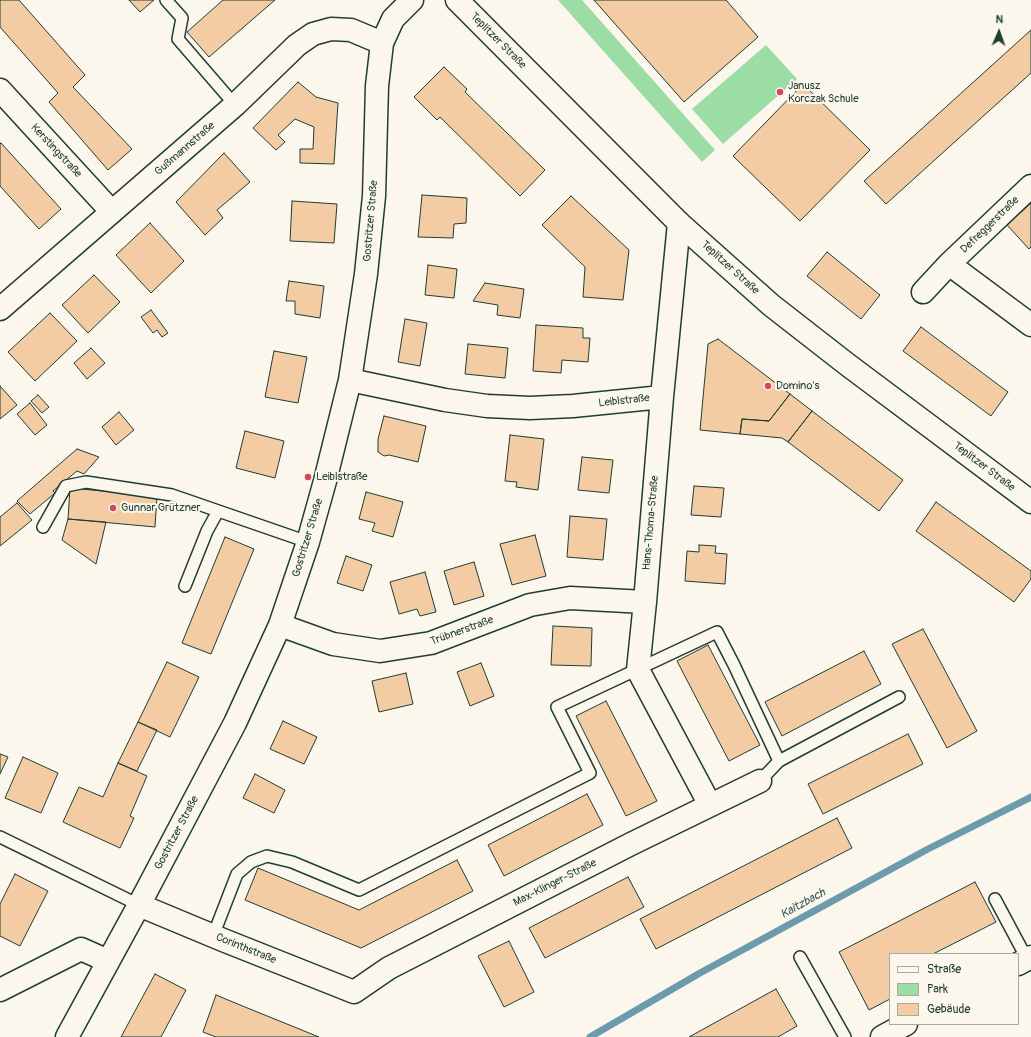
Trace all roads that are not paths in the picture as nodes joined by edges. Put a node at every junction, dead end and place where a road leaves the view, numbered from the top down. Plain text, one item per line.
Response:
1 (166, 0) edge
2 (412, 0) edge
3 (457, 0) edge
4 (382, 43) junction
5 (0, 90) edge
6 (235, 105) junction
7 (1031, 186) edge
8 (112, 212) junction
9 (679, 222) junction
10 (949, 264) junction
11 (923, 292) dead end
12 (0, 309) edge
13 (1031, 325) edge
14 (350, 380) junction
15 (662, 397) junction
16 (1031, 502) edge
17 (218, 511) junction
18 (43, 527) dead end
19 (308, 542) junction
20 (185, 586) dead end
21 (645, 602) junction
22 (280, 625) junction
23 (638, 670) junction
24 (899, 697) dead end
25 (779, 761) junction
26 (760, 781) joint
27 (710, 805) junction
28 (0, 837) edge
29 (995, 899) dead end
30 (139, 905) junction
31 (213, 936) junction
32 (800, 957) dead end
33 (108, 960) junction
34 (1025, 960) edge
35 (0, 990) edge
36 (354, 992) joint
37 (904, 1025) edge
38 (66, 1037) edge
39 (845, 1037) edge
40 (882, 1037) edge

1 - 6 lane
2 - 4 street, Gostritzer Straße
3 - 9 street, Teplitzer Straße
4 - 6 street, Gußmannstraße
4 - 14 street, Gostritzer Straße
5 - 8 street, Kerstingstraße
6 - 8 street, Gußmannstraße
7 - 10 street, Defreggerstraße
8 - 12 street, Gußmannstraße
9 - 15 street, Hans-Thoma-Straße
9 - 16 street, Teplitzer Straße
10 - 11 street, Defreggerstraße
10 - 13 street
14 - 15 street, Leiblstraße
14 - 19 street, Gostritzer Straße
15 - 21 street, Hans-Thoma-Straße
17 - 18 lane
17 - 19 lane
17 - 20 lane
19 - 22 street, Gostritzer Straße
21 - 22 street, Trübnerstraße
21 - 23 street, Hans-Thoma-Straße
22 - 30 street, Gostritzer Straße
23 - 25 lane
23 - 27 street
23 - 31 lane
24 - 25 lane
25 - 26 lane
26 - 27 street, Max-Klinger-Straße
27 - 36 street, Max-Klinger-Straße
28 - 30 lane
29 - 34 lane
30 - 31 street, Corinthstraße
30 - 33 street, Gostritzer Straße
31 - 36 street, Corinthstraße
32 - 39 lane
33 - 35 street
33 - 38 street, Gostritzer Straße
37 - 40 street

